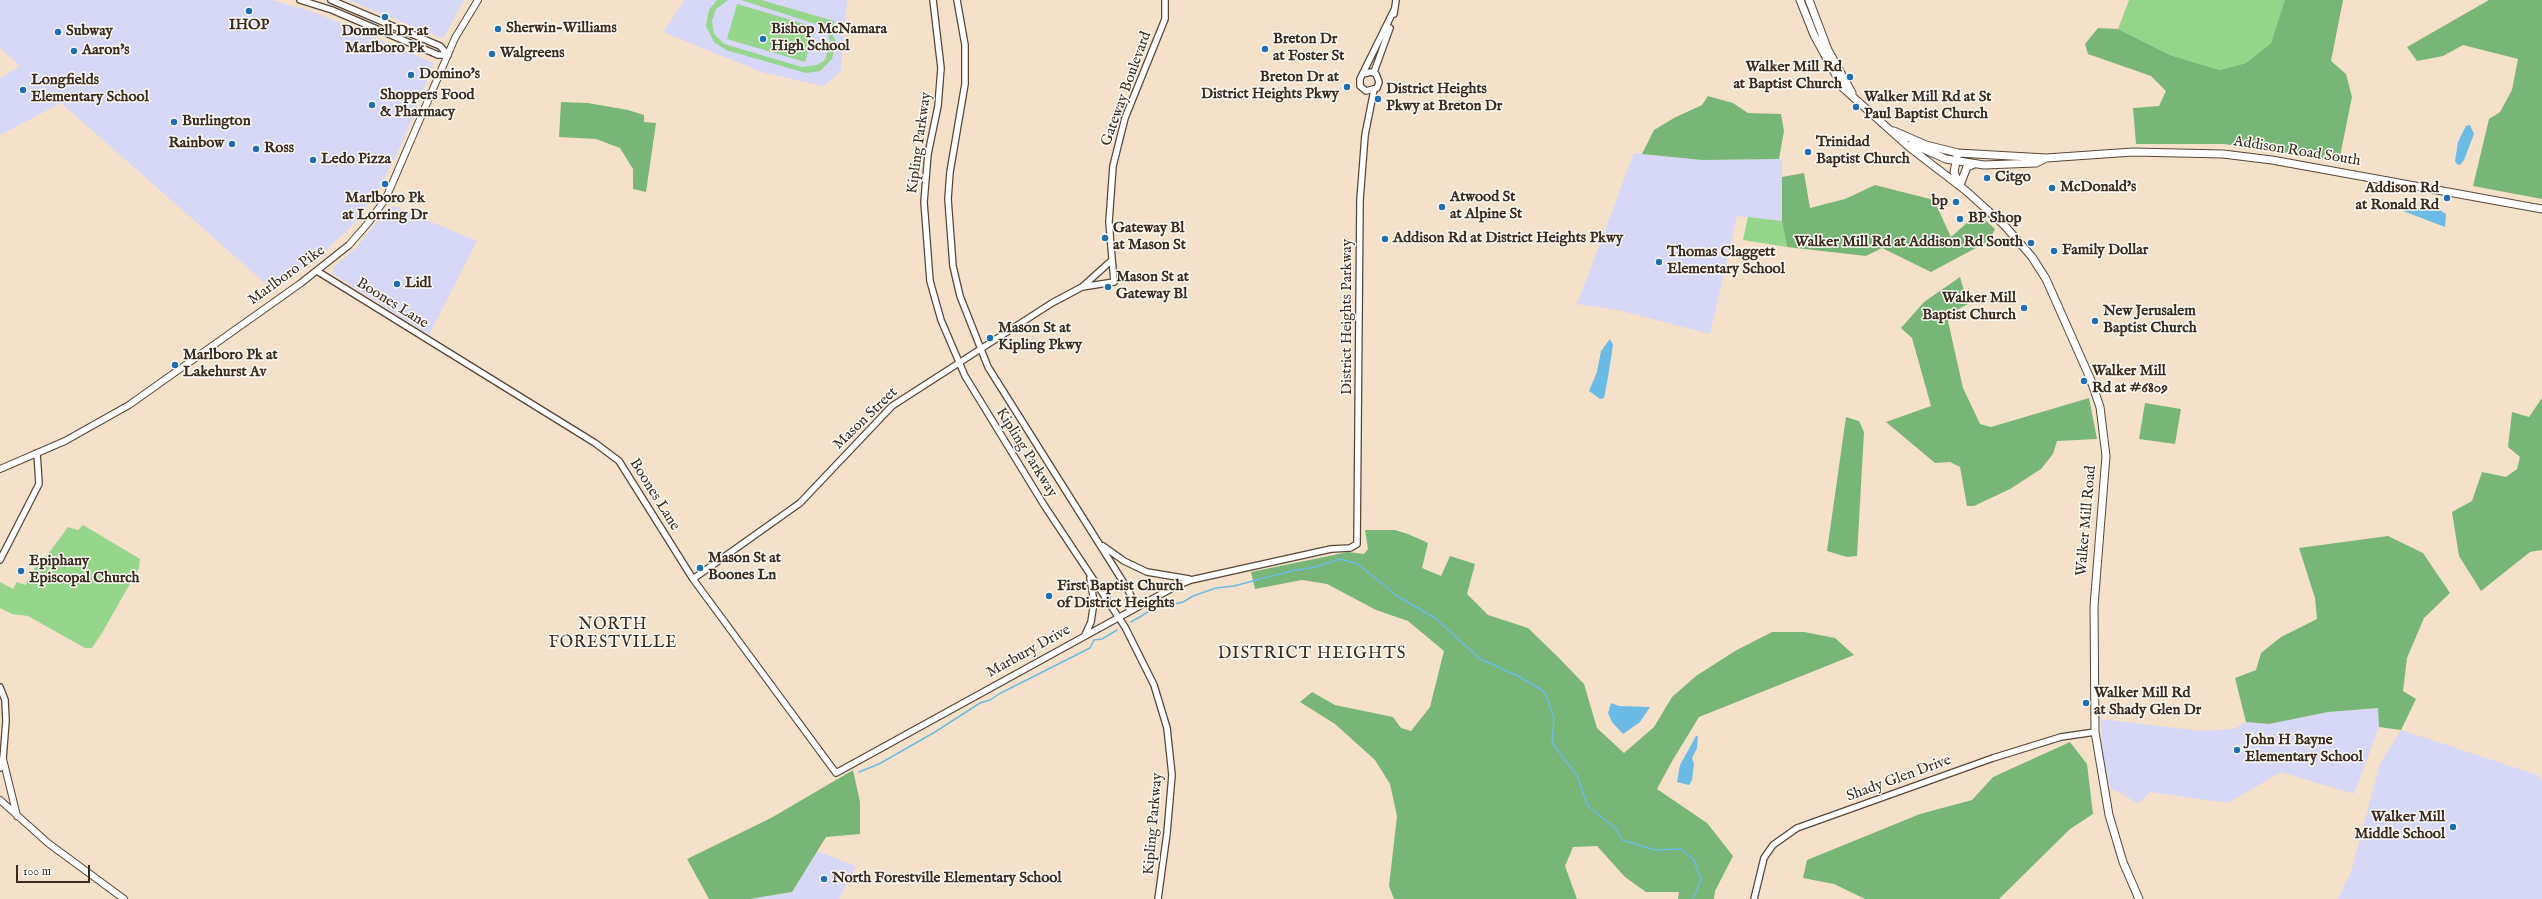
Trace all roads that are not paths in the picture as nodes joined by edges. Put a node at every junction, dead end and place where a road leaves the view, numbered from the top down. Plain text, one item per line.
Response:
1 (300, 0) edge
2 (331, 0) edge
3 (478, 0) edge
4 (933, 0) edge
5 (957, 0) edge
6 (1165, 0) edge
7 (1396, 0) edge
8 (1800, 0) edge
9 (1809, 0) edge
10 (1394, 10) junction
11 (448, 55) junction
12 (1374, 72) junction
13 (1363, 74) junction
14 (1374, 90) junction
15 (1854, 97) junction
16 (1894, 133) junction
17 (1958, 153) junction
18 (2046, 158) junction
19 (1956, 161) junction
20 (1974, 164) junction
21 (1960, 185) junction
22 (2542, 209) edge
23 (1111, 261) junction
24 (317, 271) junction
25 (1114, 282) joint
26 (1082, 287) junction
27 (980, 350) junction
28 (959, 362) junction
29 (37, 453) junction
30 (0, 469) edge
31 (1098, 541) junction
32 (1357, 544) joint
33 (0, 560) edge
34 (1088, 572) junction
35 (693, 579) junction
36 (1191, 580) junction
37 (1129, 610) junction
38 (1117, 617) junction
39 (1085, 635) junction
40 (0, 687) edge
41 (2095, 732) junction
42 (3, 759) junction
43 (0, 768) edge
44 (836, 773) joint
45 (0, 800) edge
46 (17, 818) junction
47 (124, 899) edge
48 (1158, 899) edge
49 (1754, 899) edge
50 (2139, 899) edge

1 - 11 street
2 - 11 street
3 - 11 main road, Marlboro Pike
4 - 28 street, Kipling Parkway
5 - 27 street, Kipling Parkway
6 - 23 street, Gateway Boulevard
7 - 10 street
8 - 15 main road, Walker Mill Road
9 - 15 main road, Walker Mill Road
10 - 12 street
10 - 13 street
11 - 24 main road, Marlboro Pike
12 - 13 street
12 - 14 street
13 - 14 street
14 - 32 street, District Heights Parkway
15 - 16 main road, Walker Mill Road
16 - 17 main road, Walker Mill Road
16 - 19 main road, Addison Road South
16 - 21 main road, Walker Mill Road
17 - 18 main road, Addison Road South
17 - 19 main road
18 - 20 main road, Addison Road South
18 - 22 main road, Addison Road South
19 - 20 main road, Addison Road South
19 - 21 main road
20 - 21 main road
21 - 41 main road, Walker Mill Road
23 - 25 street, Gateway Boulevard
23 - 26 street
24 - 29 main road, Marlboro Pike
24 - 35 street, Boones Lane
25 - 26 street, Mason Street
26 - 27 street, Mason Street
27 - 28 street, Mason Street
27 - 31 street, Kipling Parkway
28 - 34 street, Kipling Parkway
28 - 35 street, Mason Street
29 - 30 main road, Marlboro Pike
29 - 33 street
31 - 36 street
31 - 37 street, Kipling Parkway
32 - 36 street, Marbury Drive
34 - 38 street, Kipling Parkway
34 - 39 street
35 - 44 street, Boones Lane
36 - 37 street, Marbury Drive
37 - 38 street, Marbury Drive
38 - 39 street, Marbury Drive
38 - 48 street, Kipling Parkway
39 - 44 street, Marbury Drive
40 - 42 street
41 - 49 street, Shady Glen Drive
41 - 50 main road, Walker Mill Road
42 - 43 street
42 - 46 main road
45 - 46 main road
46 - 47 main road

